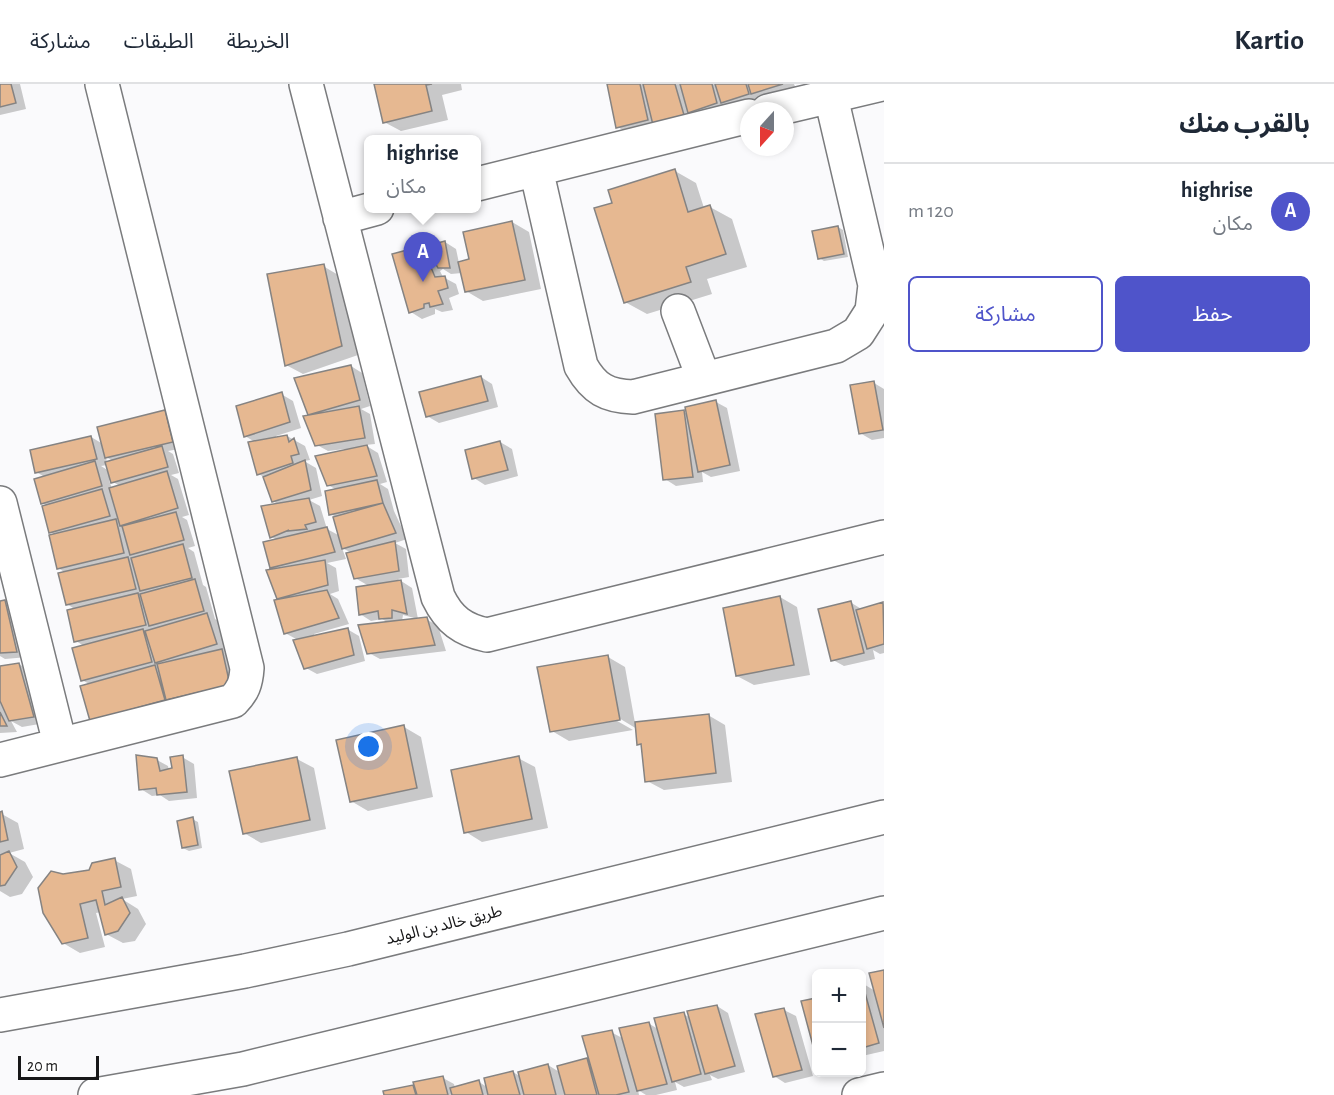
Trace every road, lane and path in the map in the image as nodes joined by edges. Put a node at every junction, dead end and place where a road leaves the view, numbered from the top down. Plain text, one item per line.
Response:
1 (102, 84) edge
2 (306, 84) edge
3 (882, 84) edge
4 (831, 97) junction
5 (794, 105) edge
6 (740, 118) edge
7 (536, 169) junction
8 (481, 183) edge
9 (364, 212) edge
10 (340, 218) junction
11 (678, 311) dead end
12 (704, 379) junction
13 (0, 503) edge
14 (884, 537) edge
15 (5, 543) edge
16 (60, 744) junction
17 (0, 760) edge
18 (884, 817) edge
19 (884, 913) edge
20 (0, 1016) edge
21 (884, 1089) edge
22 (95, 1095) edge
23 (859, 1095) edge

1 - 16 street
2 - 10 street
3 - 4 street
4 - 5 street
4 - 12 street
6 - 7 street
7 - 8 street
7 - 12 street
9 - 10 street
10 - 14 street
11 - 12 street
13 - 15 street
15 - 16 street
16 - 17 street
18 - 20 street, طريق خالد بن الوليد
19 - 22 street
21 - 23 street

